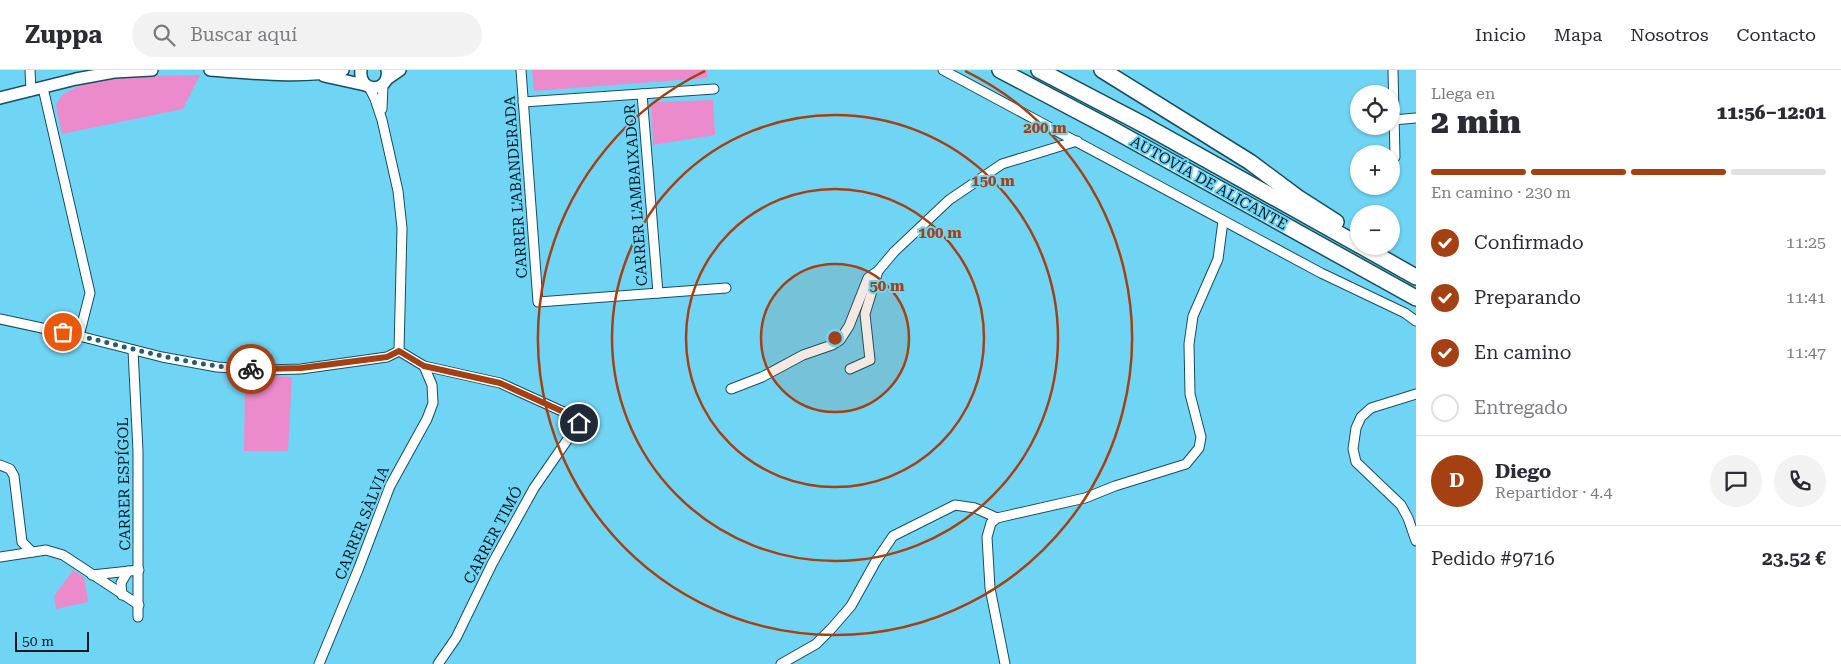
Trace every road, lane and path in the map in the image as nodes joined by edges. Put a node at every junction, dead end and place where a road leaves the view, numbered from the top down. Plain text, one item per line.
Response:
1 (30, 70) edge
2 (152, 70) edge
3 (210, 70) edge
4 (343, 70) edge
5 (361, 70) edge
6 (400, 70) edge
7 (521, 70) edge
8 (943, 70) edge
9 (1000, 70) edge
10 (1039, 70) edge
11 (1102, 70) edge
12 (1393, 70) edge
13 (249, 71) edge
14 (315, 74) junction
15 (386, 78) edge
16 (1393, 85) edge
17 (367, 86) junction
18 (43, 88) junction
19 (714, 89) dead end
20 (31, 91) junction
21 (642, 94) junction
22 (0, 98) edge
23 (523, 102) junction
24 (1416, 118) edge
25 (1400, 119) edge
26 (382, 120) junction
27 (1077, 141) junction
28 (1223, 221) junction
29 (1350, 230) edge
30 (1350, 240) edge
31 (1380, 255) edge
32 (878, 271) junction
33 (1416, 277) edge
34 (726, 288) dead end
35 (658, 293) junction
36 (1416, 298) edge
37 (0, 319) edge
38 (1416, 321) edge
39 (78, 336) junction
40 (133, 350) junction
41 (399, 351) junction
42 (424, 366) junction
43 (850, 369) dead end
44 (731, 389) dead end
45 (1416, 394) edge
46 (0, 465) edge
47 (997, 518) junction
48 (1416, 541) edge
49 (22, 542) junction
50 (32, 552) junction
51 (4, 556) edge
52 (139, 570) junction
53 (128, 571) junction
54 (92, 575) junction
55 (122, 595) junction
56 (139, 605) junction
57 (138, 617) dead end
58 (319, 664) edge
59 (438, 664) edge
60 (781, 664) edge
61 (1005, 664) edge

1 - 20 street
2 - 18 street
3 - 13 street
4 - 14 street
5 - 17 street
6 - 15 street
7 - 23 street, CARRER L'ABANDERADA
8 - 27 street
9 - 36 highway, AUTOVÍA DE ALICANTE
10 - 30 highway, AUTOVÍA DE ALICANTE
11 - 29 highway
12 - 16 street
13 - 14 street
14 - 17 street
15 - 17 street
15 - 26 street
17 - 26 street
18 - 20 street
18 - 39 street
19 - 21 street
20 - 22 street
21 - 23 street
21 - 35 street, CARRER L'AMBAIXADOR
23 - 35 street, CARRER L'ABANDERADA
24 - 25 street
26 - 41 street
27 - 28 street
27 - 32 street
28 - 38 street
28 - 47 street
31 - 33 highway, AUTOVÍA DE ALICANTE
32 - 43 street
32 - 44 street
34 - 35 street
37 - 39 street
39 - 40 street
40 - 41 street
40 - 52 street, CARRER ESPÍGOL
41 - 42 street
42 - 58 street, CARRER SÀLVIA
42 - 59 street, CARRER TIMÓ
45 - 48 street
46 - 49 street
47 - 60 street
47 - 61 street
49 - 50 street
49 - 51 street
50 - 51 street
50 - 54 street
52 - 53 street
52 - 56 street, CARRER ESPÍGOL
53 - 54 street
53 - 55 street
54 - 55 street
55 - 56 street
56 - 57 street, CARRER ESPÍGOL

